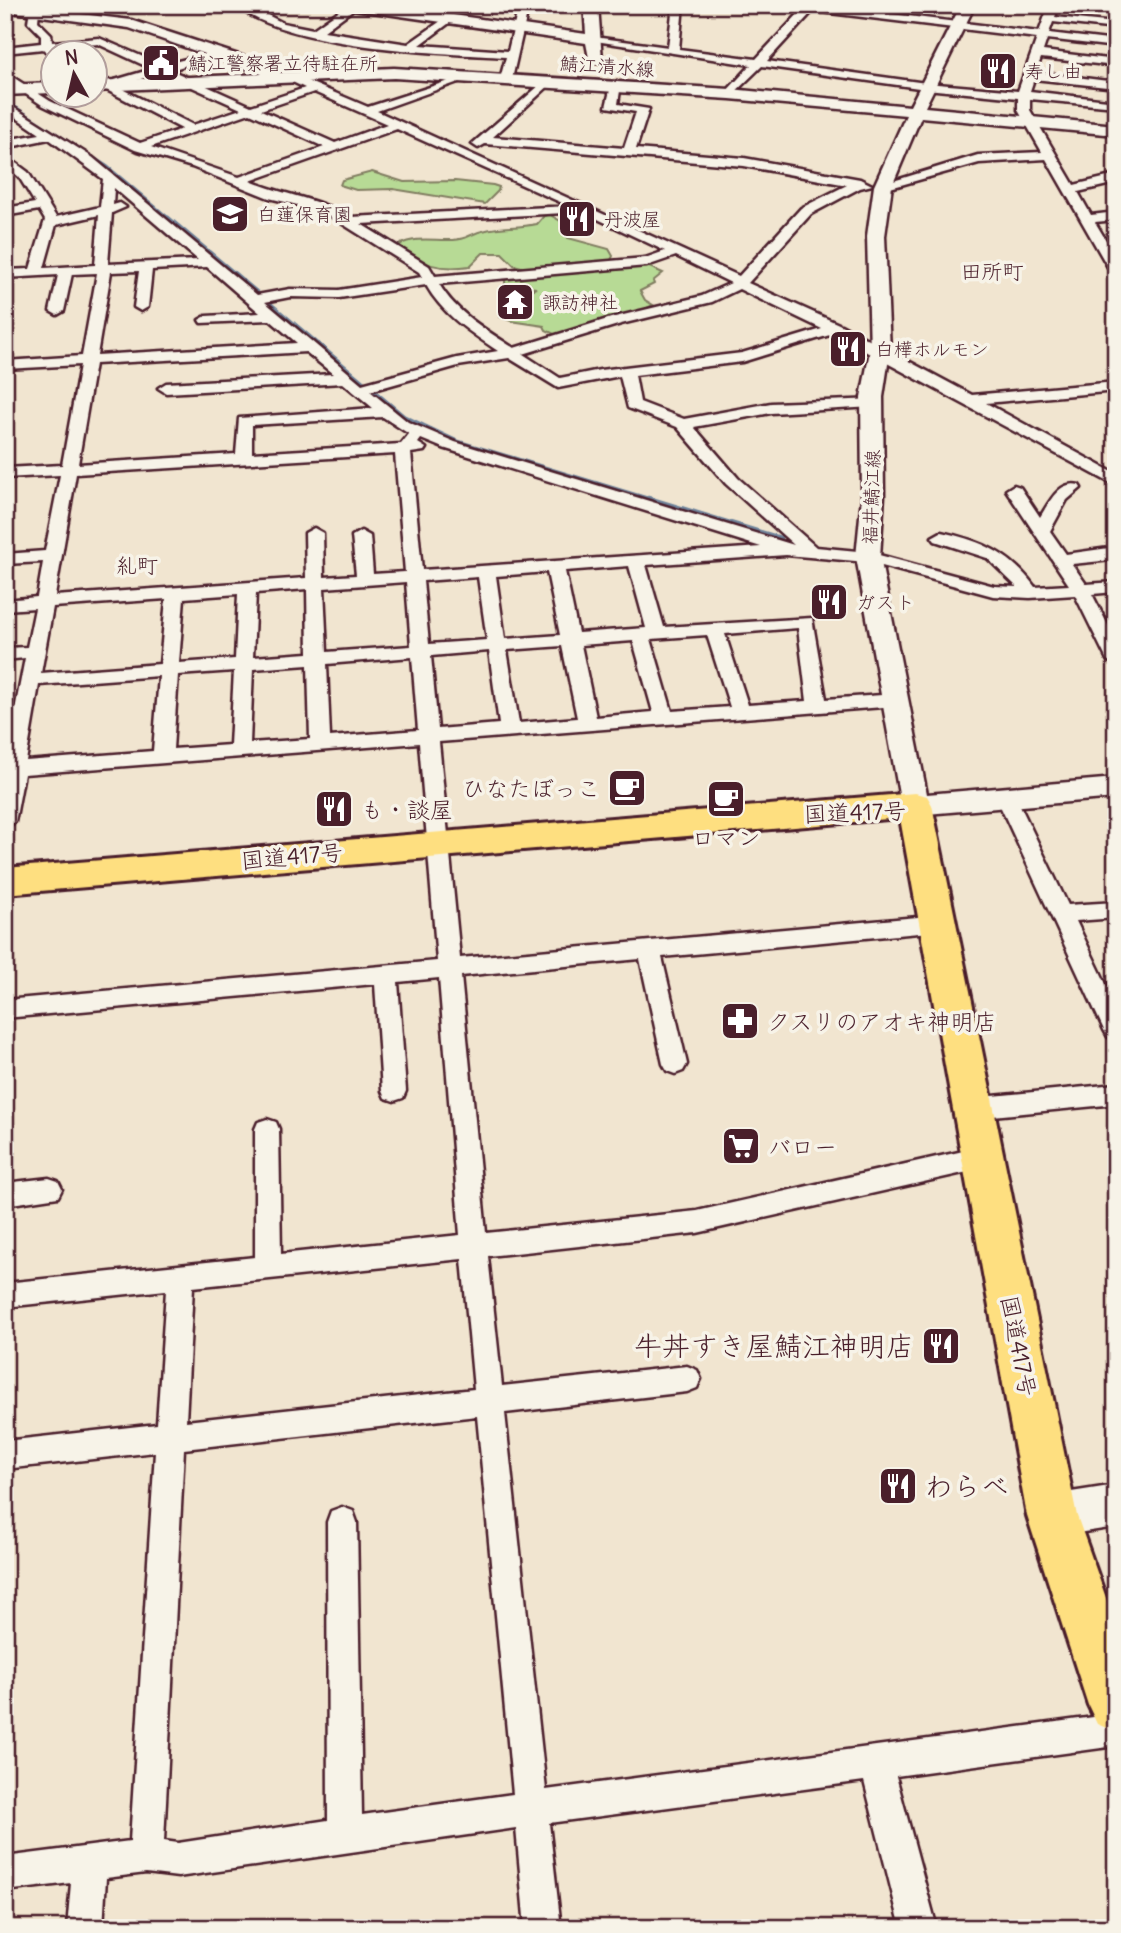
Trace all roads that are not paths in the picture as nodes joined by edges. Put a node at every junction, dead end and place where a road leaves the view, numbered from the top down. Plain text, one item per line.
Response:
1 (240, 5) edge
2 (353, 5) edge
3 (524, 5) edge
4 (591, 5) edge
5 (678, 5) edge
6 (783, 5) edge
7 (968, 5) edge
8 (1054, 5) edge
9 (1086, 5) edge
10 (5, 7) edge
11 (812, 8) edge
12 (1116, 8) edge
13 (119, 10) dead end
14 (34, 11) junction
15 (101, 19) junction
16 (448, 19) junction
17 (1049, 19) junction
18 (1116, 26) edge
19 (958, 27) junction
20 (517, 29) junction
21 (315, 32) junction
22 (1041, 36) junction
23 (47, 38) edge
24 (594, 40) junction
25 (1116, 44) edge
26 (108, 45) edge
27 (410, 48) junction
28 (5, 50) edge
29 (38, 50) edge
30 (673, 51) junction
31 (218, 52) junction
32 (511, 54) junction
33 (1037, 54) junction
34 (757, 63) junction
35 (1116, 63) edge
36 (160, 69) junction
37 (5, 75) edge
38 (1030, 75) junction
39 (283, 77) junction
40 (463, 77) junction
41 (506, 79) junction
42 (548, 81) junction
43 (108, 82) edge
44 (187, 82) junction
45 (108, 84) edge
46 (597, 84) junction
47 (1116, 85) edge
48 (617, 86) junction
49 (926, 86) junction
50 (26, 89) junction
51 (38, 89) edge
52 (108, 89) edge
53 (312, 89) junction
54 (5, 90) edge
55 (730, 94) junction
56 (1023, 94) junction
57 (1116, 104) edge
58 (5, 106) edge
59 (916, 109) junction
60 (250, 111) junction
61 (365, 112) junction
62 (1034, 122) junction
63 (396, 125) junction
64 (193, 130) junction
65 (1116, 130) edge
66 (52, 135) junction
67 (484, 140) junction
68 (5, 144) edge
69 (139, 147) junction
70 (334, 147) junction
71 (629, 151) junction
72 (463, 153) junction
73 (1050, 155) junction
74 (6, 161) edge
75 (24, 175) junction
76 (109, 177) junction
77 (5, 179) edge
78 (1116, 179) edge
79 (240, 181) junction
80 (860, 183) junction
81 (882, 188) junction
82 (1069, 190) junction
83 (140, 203) junction
84 (43, 205) junction
85 (585, 208) junction
86 (106, 209) junction
87 (5, 212) edge
88 (1116, 216) edge
89 (1085, 219) junction
90 (52, 220) junction
91 (349, 221) junction
92 (677, 251) junction
93 (209, 263) junction
94 (146, 266) junction
95 (105, 268) junction
96 (1116, 269) edge
97 (66, 271) junction
98 (36, 272) junction
99 (5, 274) edge
100 (432, 280) junction
101 (740, 283) junction
102 (261, 299) junction
103 (141, 307) dead end
104 (57, 311) dead end
105 (273, 316) junction
106 (206, 320) dead end
107 (836, 328) junction
108 (309, 346) junction
109 (880, 351) junction
110 (512, 353) junction
111 (88, 360) junction
112 (5, 365) edge
113 (204, 369) junction
114 (627, 372) junction
115 (345, 378) junction
116 (1116, 386) edge
117 (166, 388) dead end
118 (366, 388) junction
119 (970, 400) junction
120 (873, 402) junction
121 (386, 412) junction
122 (683, 425) junction
123 (418, 433) junction
124 (449, 445) junction
125 (403, 449) junction
126 (244, 457) junction
127 (68, 469) junction
128 (5, 473) edge
129 (1116, 481) edge
130 (1073, 488) dead end
131 (1014, 490) dead end
132 (1041, 531) junction
133 (314, 533) dead end
134 (361, 536) dead end
135 (941, 537) dead end
136 (786, 550) junction
137 (1116, 552) edge
138 (812, 553) junction
139 (53, 556) junction
140 (868, 557) junction
141 (5, 559) edge
142 (636, 560) junction
143 (1061, 560) junction
144 (555, 566) junction
145 (486, 571) junction
146 (415, 577) junction
147 (365, 580) junction
148 (316, 583) junction
149 (1116, 587) edge
150 (247, 588) junction
151 (1081, 590) junction
152 (175, 593) junction
153 (1030, 593) junction
154 (44, 603) junction
155 (5, 605) edge
156 (715, 630) junction
157 (649, 635) junction
158 (570, 641) junction
159 (497, 646) junction
160 (35, 652) junction
161 (422, 652) junction
162 (5, 654) edge
163 (318, 660) junction
164 (1116, 660) edge
165 (244, 665) junction
166 (168, 671) junction
167 (30, 680) junction
168 (896, 700) junction
169 (817, 705) junction
170 (741, 712) junction
171 (664, 718) junction
172 (588, 724) junction
173 (510, 730) junction
174 (429, 736) junction
175 (320, 744) junction
176 (240, 751) junction
177 (162, 757) junction
178 (10, 769) edge
179 (1116, 788) edge
180 (1006, 797) junction
181 (915, 805) junction
182 (5, 822) edge
183 (439, 843) junction
184 (5, 881) edge
185 (1116, 909) edge
186 (1063, 914) junction
187 (940, 923) junction
188 (649, 949) junction
189 (449, 968) junction
190 (386, 974) junction
191 (5, 1009) edge
192 (1116, 1030) edge
193 (675, 1064) dead end
194 (394, 1091) dead end
195 (1116, 1094) edge
196 (972, 1108) junction
197 (267, 1129) dead end
198 (981, 1158) junction
199 (49, 1189) dead end
200 (5, 1194) edge
201 (474, 1247) junction
202 (268, 1268) junction
203 (180, 1277) junction
204 (5, 1296) edge
205 (687, 1379) dead end
206 (490, 1401) junction
207 (171, 1437) junction
208 (5, 1455) edge
209 (1116, 1506) edge
210 (1052, 1516) junction
211 (342, 1522) dead end
212 (1116, 1704) edge
213 (1116, 1730) edge
214 (876, 1762) junction
215 (531, 1811) junction
216 (345, 1834) junction
217 (146, 1856) junction
218 (90, 1863) junction
219 (5, 1874) edge
220 (85, 1928) edge
221 (543, 1928) edge
222 (919, 1928) edge

1 - 21 street
2 - 16 main road
2 - 21 street
3 - 20 street
4 - 24 main road
5 - 30 street
6 - 11 street
7 - 19 main road, 福井鯖江線
8 - 17 street
9 - 12 street
10 - 14 main road
11 - 19 street
11 - 34 street
13 - 15 main road
14 - 15 main road
14 - 23 street
15 - 31 main road
16 - 20 main road
16 - 27 street
17 - 18 street
17 - 22 street
19 - 22 street
19 - 49 main road, 福井鯖江線
20 - 24 main road
20 - 32 street
21 - 27 street
22 - 25 street
22 - 33 street
24 - 30 street
24 - 46 main road
26 - 36 street
27 - 32 street
28 - 29 street
30 - 34 street
31 - 36 street
31 - 39 main road
32 - 41 street
33 - 35 street
33 - 38 street
34 - 49 street
34 - 55 street
36 - 43 street
36 - 44 street
37 - 50 street
38 - 47 street
38 - 56 street
39 - 40 main road, 鯖江清水線
39 - 44 main road, 鯖江清水線
39 - 53 street
40 - 41 main road, 鯖江清水線
40 - 61 street
41 - 42 main road, 鯖江清水線
42 - 46 main road, 鯖江清水線
42 - 67 street
44 - 45 main road, 鯖江清水線
44 - 60 street
46 - 48 main road, 鯖江清水線
48 - 55 main road, 鯖江清水線
48 - 71 street
49 - 56 street
49 - 59 main road, 福井鯖江線
50 - 51 main road
50 - 54 main road
50 - 69 street
52 - 64 street
53 - 60 street
53 - 61 street
55 - 59 main road, 鯖江清水線
56 - 57 street
56 - 62 street
58 - 66 street
59 - 62 main road, 鯖江清水線
59 - 81 main road, 福井鯖江線
60 - 64 street
60 - 70 street
61 - 63 street
62 - 65 main road, 鯖江清水線
62 - 73 street
63 - 70 street
63 - 72 street
64 - 69 street
66 - 68 street
66 - 76 street
67 - 71 street
67 - 72 street
69 - 79 street
70 - 79 street
71 - 80 street
72 - 85 street
73 - 81 street
73 - 82 street
74 - 75 street
75 - 77 street
75 - 84 street
76 - 83 street
76 - 86 street
78 - 82 street
79 - 91 street
80 - 81 street
80 - 101 street
81 - 109 main road, 福井鯖江線
82 - 89 street
83 - 86 street
83 - 93 street
84 - 87 street
84 - 90 street
85 - 91 street
85 - 92 street
86 - 90 street
86 - 95 street
88 - 89 street
89 - 96 street
90 - 98 street
91 - 100 street
92 - 100 street
92 - 101 street
93 - 94 street
93 - 102 street
94 - 95 street
94 - 103 street
95 - 97 street
95 - 111 street
97 - 98 street
97 - 104 street
98 - 99 street
100 - 102 street
100 - 110 street
101 - 107 street
101 - 110 street
102 - 105 street
105 - 106 street
105 - 108 street
107 - 109 street
107 - 114 street
108 - 113 street
108 - 115 street
109 - 119 street
109 - 120 main road, 福井鯖江線
110 - 114 street
110 - 118 street
111 - 112 street
111 - 113 street
111 - 127 street
113 - 115 street
113 - 117 street
114 - 122 street
115 - 118 street
116 - 119 street
118 - 121 street
119 - 129 street
120 - 122 street
120 - 140 main road, 福井鯖江線
121 - 123 street
121 - 126 street
122 - 138 street
123 - 124 street
123 - 125 street
124 - 125 street
124 - 136 street
125 - 126 street
125 - 146 street
126 - 127 street
127 - 128 street
127 - 139 street
130 - 132 street
131 - 132 street
132 - 143 street
133 - 148 street
134 - 147 street
135 - 153 street
136 - 138 street
136 - 142 street
137 - 143 street
138 - 140 street
139 - 141 street
139 - 154 street
140 - 153 street
140 - 168 main road, 福井鯖江線
142 - 144 street
142 - 157 street
143 - 151 street
144 - 145 street
144 - 158 street
145 - 146 street
145 - 159 street
146 - 147 street
146 - 161 street
147 - 148 street
148 - 150 street
148 - 163 street
149 - 151 street
150 - 152 street
150 - 165 street
151 - 153 street
151 - 164 street
152 - 154 street
152 - 166 street
154 - 155 street
154 - 160 street
156 - 157 street
156 - 169 street
156 - 170 street
157 - 158 street
157 - 171 street
158 - 159 street
158 - 172 street
159 - 161 street
159 - 173 street
160 - 162 street
160 - 167 street
161 - 163 street
161 - 174 street
163 - 165 street
163 - 175 street
165 - 166 street
165 - 176 street
166 - 167 street
166 - 177 street
167 - 178 street
168 - 169 street
168 - 181 main road, 福井鯖江線
169 - 170 street
170 - 171 street
171 - 172 street
172 - 173 street
173 - 174 street
174 - 175 street
174 - 183 street
175 - 176 street
176 - 177 street
177 - 178 street
178 - 182 street
179 - 180 main road
180 - 181 main road
180 - 186 street
181 - 183 highway, 国道417号
181 - 187 highway, 国道417号
183 - 184 highway, 国道417号
183 - 189 street
185 - 186 street
186 - 192 street
187 - 188 street
187 - 196 highway, 国道417号
188 - 189 street
188 - 193 street
189 - 190 street
189 - 201 street
190 - 191 street
190 - 194 street
195 - 196 street
196 - 198 highway, 国道417号
197 - 202 street
198 - 201 street
198 - 210 highway, 国道417号
199 - 200 street
201 - 202 street
201 - 206 street
202 - 203 street
203 - 204 street
203 - 207 street
205 - 206 street
206 - 207 street
206 - 215 street
207 - 208 street
207 - 217 street
209 - 210 main road
210 - 212 highway, 国道417号
211 - 216 street
213 - 214 street
214 - 215 street
214 - 222 street
215 - 216 street
215 - 221 street
216 - 217 street
217 - 218 street
218 - 219 street
218 - 220 street

